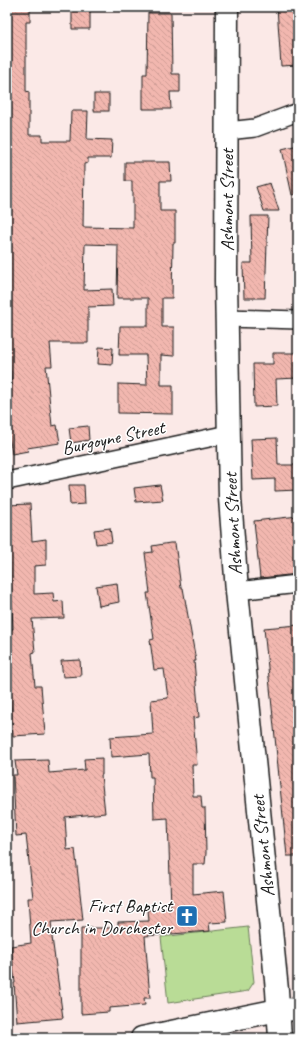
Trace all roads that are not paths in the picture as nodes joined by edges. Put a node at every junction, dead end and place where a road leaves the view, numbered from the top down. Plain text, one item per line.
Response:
1 (227, 7) edge
2 (298, 112) edge
3 (227, 131) junction
4 (226, 318) junction
5 (298, 320) edge
6 (228, 434) junction
7 (7, 481) edge
8 (298, 584) edge
9 (237, 590) junction
10 (288, 1009) edge
11 (142, 1038) edge
12 (280, 1038) edge

1 - 3 main road, Ashmont Street
2 - 3 street
3 - 4 main road, Ashmont Street
4 - 5 street
4 - 6 main road, Ashmont Street
6 - 7 street, Burgoyne Street
6 - 9 main road, Ashmont Street
8 - 9 street
9 - 10 main road, Ashmont Street
10 - 11 main road
10 - 12 main road, Ashmont Street

